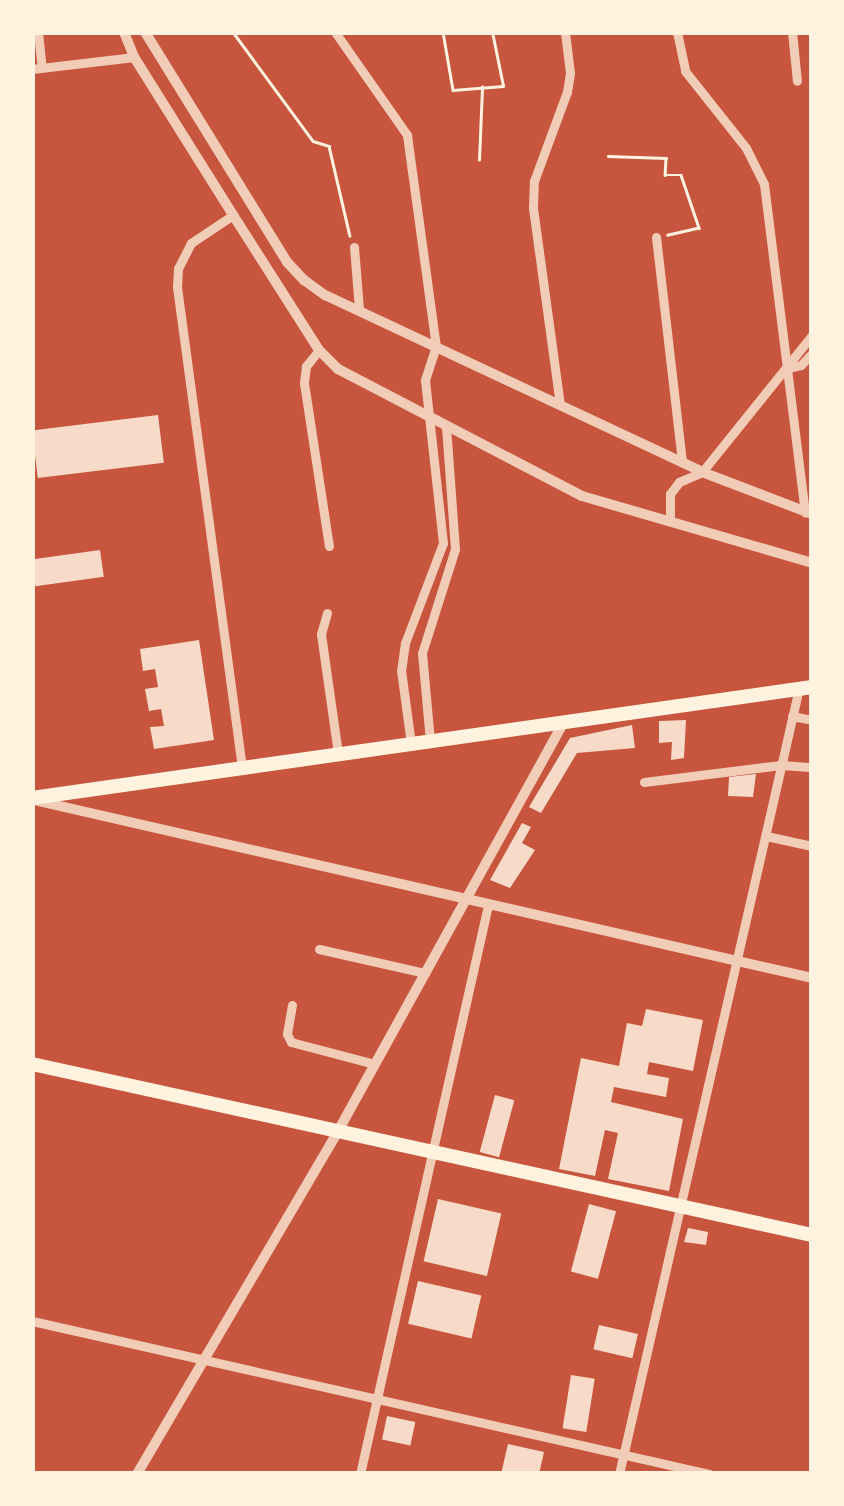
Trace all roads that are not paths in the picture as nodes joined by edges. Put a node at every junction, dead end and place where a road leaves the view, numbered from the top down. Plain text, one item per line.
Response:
1 (38, 32) edge
2 (124, 32) edge
3 (145, 32) edge
4 (335, 32) edge
5 (564, 32) edge
6 (677, 32) edge
7 (792, 32) edge
8 (134, 57) junction
9 (37, 69) edge
10 (797, 80) dead end
11 (191, 109) junction
12 (174, 120) junction
13 (233, 215) junction
14 (656, 237) road end
15 (354, 246) road end
16 (358, 310) junction
17 (812, 335) edge
18 (436, 346) junction
19 (319, 350) junction
20 (812, 353) edge
21 (786, 369) junction
22 (560, 404) junction
23 (431, 418) junction
24 (446, 427) junction
25 (682, 463) junction
26 (702, 472) junction
27 (808, 513) edge
28 (670, 521) junction
29 (328, 546) dead end
30 (812, 564) edge
31 (327, 614) dead end
32 (805, 688) edge
33 (792, 716) junction
34 (812, 720) edge
35 (564, 721) junction
36 (430, 741) junction
37 (410, 744) junction
38 (338, 754) junction
39 (781, 765) junction
40 (242, 768) junction
41 (812, 768) edge
42 (644, 782) dead end
43 (32, 799) edge
44 (766, 836) junction
45 (812, 846) edge
46 (466, 900) junction
47 (488, 906) junction
48 (319, 949) dead end
49 (737, 962) junction
50 (425, 974) junction
51 (812, 978) edge
52 (292, 1005) dead end
53 (32, 1064) edge
54 (374, 1064) junction
55 (337, 1132) junction
56 (431, 1153) junction
57 (682, 1206) junction
58 (812, 1235) edge
59 (32, 1321) edge
60 (202, 1359) junction
61 (376, 1400) junction
62 (622, 1455) junction
63 (137, 1474) edge
64 (360, 1474) edge
65 (619, 1474) edge
66 (710, 1474) edge

1 - 9 street
2 - 8 street
3 - 11 street
4 - 18 street
5 - 22 street
6 - 21 street
7 - 10 street
8 - 9 street
8 - 12 street
11 - 12 street
11 - 16 street
12 - 13 street
13 - 19 street
13 - 40 street
14 - 25 street
15 - 16 street
16 - 18 street
17 - 21 street
18 - 22 street
18 - 23 street
19 - 23 street
19 - 29 street
20 - 21 street
21 - 26 street
21 - 27 street
22 - 25 street
23 - 24 street
23 - 37 street
24 - 28 street
24 - 36 street
25 - 26 street
26 - 27 street
26 - 28 street
28 - 30 street
31 - 38 street
32 - 33 street
32 - 35 main road
33 - 34 street
33 - 39 street
35 - 36 main road
35 - 46 street
36 - 37 main road
37 - 38 main road
38 - 40 main road
39 - 41 street
39 - 42 street
39 - 44 street
40 - 43 main road
43 - 46 street
44 - 45 street
44 - 49 street
46 - 47 street
46 - 50 street
47 - 49 street
47 - 56 street
48 - 50 street
49 - 51 street
49 - 57 street
50 - 54 street
52 - 54 street
53 - 55 main road
54 - 55 street
55 - 56 main road
55 - 60 street
56 - 57 main road
56 - 61 street
57 - 58 main road
57 - 62 street
59 - 60 street
60 - 61 street
60 - 63 street
61 - 62 street
61 - 64 street
62 - 65 street
62 - 66 street

